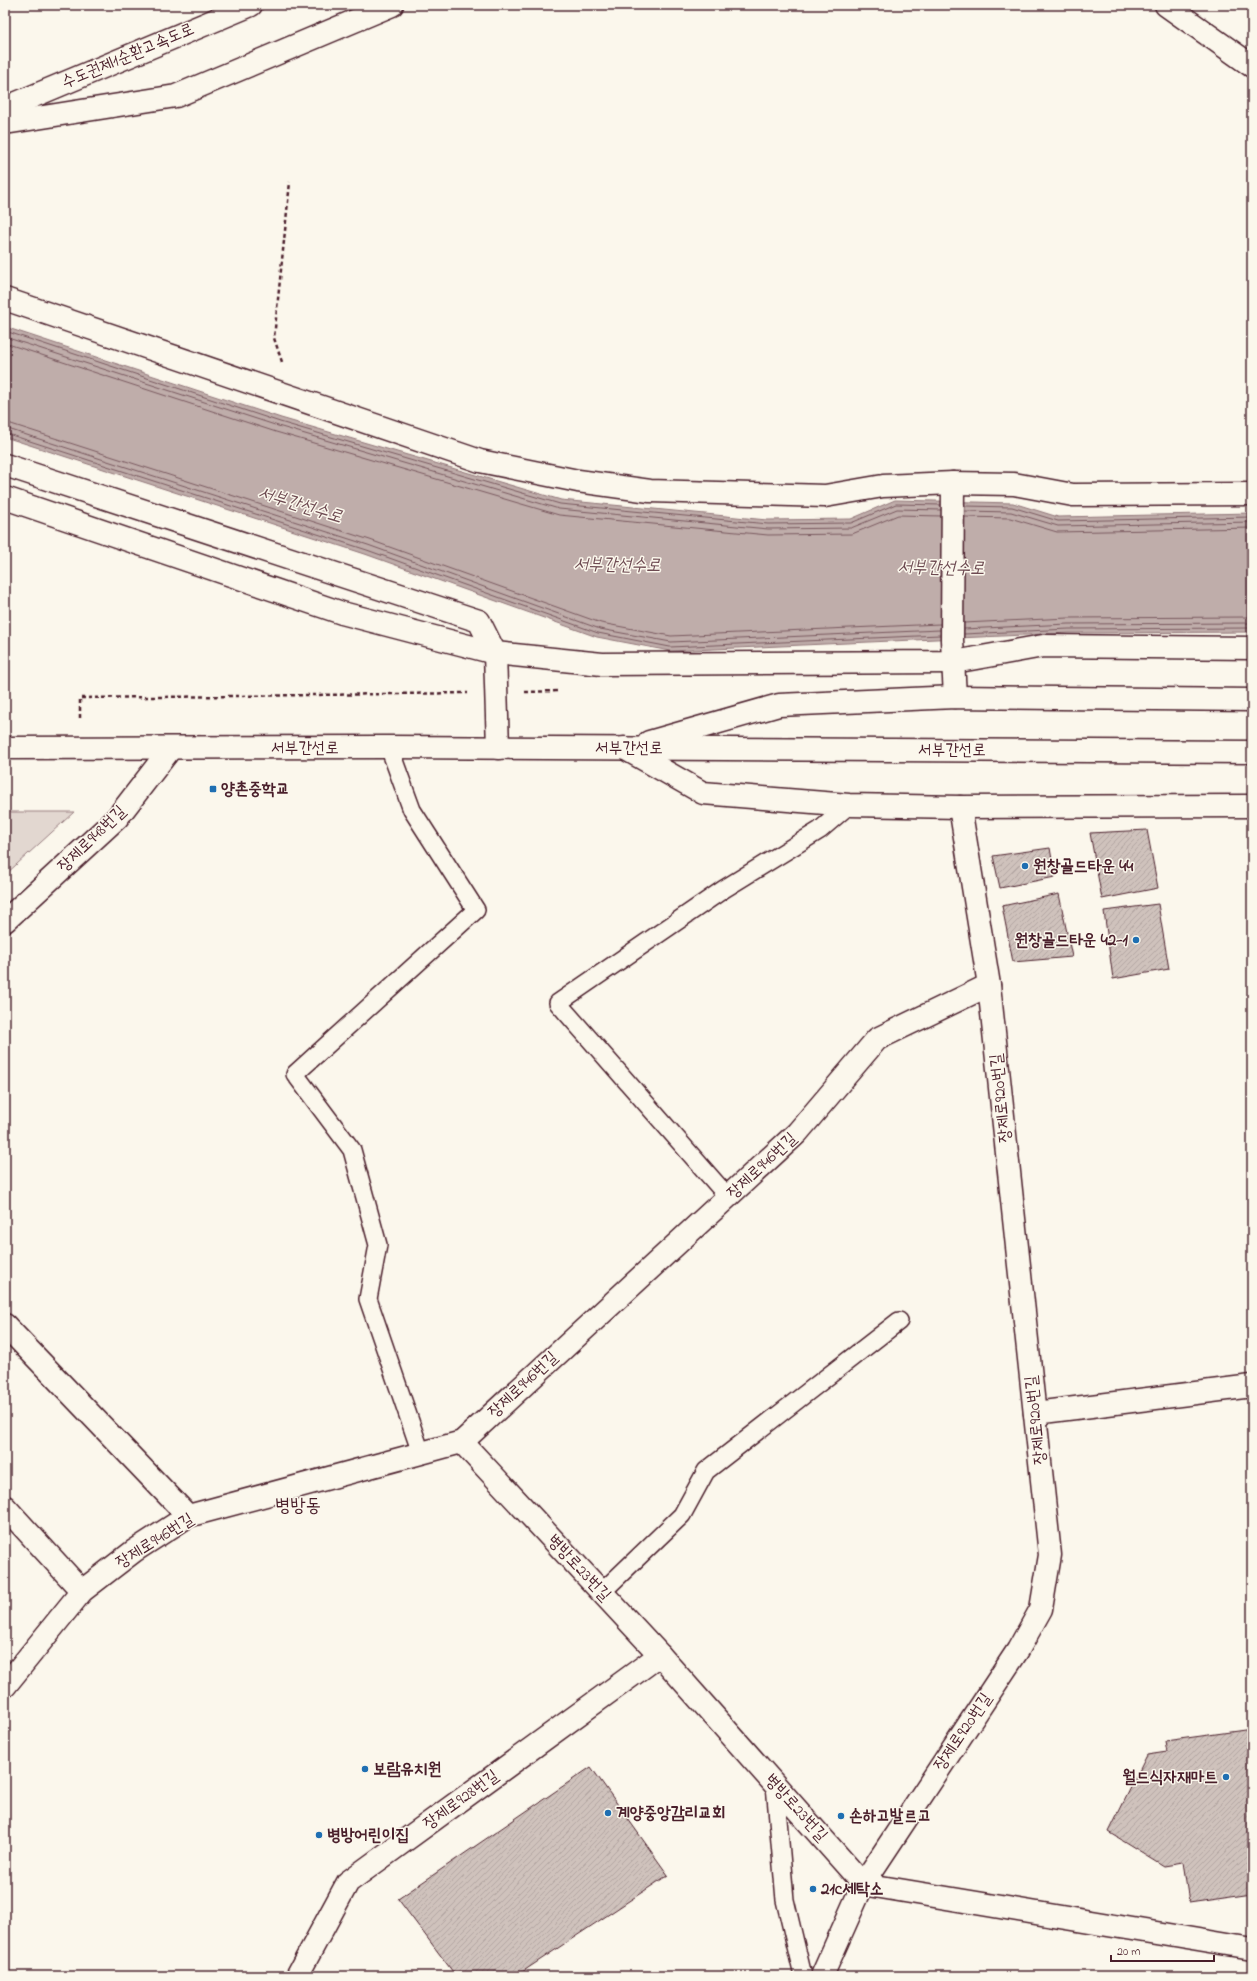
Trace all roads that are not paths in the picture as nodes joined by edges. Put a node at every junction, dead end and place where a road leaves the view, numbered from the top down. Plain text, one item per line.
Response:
1 (251, 5) edge
2 (392, 5) edge
3 (1166, 5) edge
4 (1252, 66) edge
5 (5, 108) edge
6 (5, 123) edge
7 (5, 299) edge
8 (5, 465) edge
9 (953, 489) junction
10 (1252, 494) edge
11 (5, 498) edge
12 (1252, 648) edge
13 (495, 653) junction
14 (954, 662) junction
15 (955, 697) junction
16 (1252, 700) edge
17 (5, 748) edge
18 (171, 748) junction
19 (389, 748) junction
20 (498, 748) junction
21 (624, 748) junction
22 (1252, 752) edge
23 (849, 805) junction
24 (1252, 806) edge
25 (960, 807) junction
26 (5, 921) edge
27 (988, 985) junction
28 (728, 1197) junction
29 (899, 1322) dead end
30 (5, 1327) edge
31 (1252, 1386) edge
32 (1035, 1413) junction
33 (462, 1442) junction
34 (421, 1453) junction
35 (5, 1507) edge
36 (188, 1516) junction
37 (82, 1591) junction
38 (602, 1592) junction
39 (660, 1655) junction
40 (5, 1686) edge
41 (775, 1786) junction
42 (863, 1884) junction
43 (1252, 1949) edge
44 (297, 1976) edge
45 (803, 1976) edge
46 (822, 1976) edge

1 - 5 main road, 수도권제1순환고속도로
2 - 6 main road
3 - 4 main road
7 - 9 main road
8 - 13 main road
9 - 10 main road
9 - 14 main road
11 - 13 main road
12 - 14 main road
13 - 14 main road
13 - 20 main road
14 - 15 main road
15 - 16 main road
15 - 21 main road
17 - 18 main road, 서부간선로
18 - 19 main road, 서부간선로
18 - 26 main road, 장제로948번길
19 - 20 main road, 서부간선로
19 - 34 lane
20 - 21 main road, 서부간선로
21 - 22 main road, 서부간선로
21 - 23 main road
23 - 25 main road
23 - 28 lane
24 - 25 main road
25 - 27 main road, 장제로920번길
27 - 28 main road, 장제로946번길
27 - 32 main road, 장제로920번길
28 - 33 main road, 장제로946번길
29 - 38 lane
30 - 36 main road
31 - 32 main road
32 - 42 main road, 장제로920번길
33 - 34 main road, 장제로946번길
33 - 38 main road, 병방로23번길
34 - 36 main road, 장제로946번길
35 - 37 main road
36 - 37 main road, 장제로946번길
37 - 40 main road, 장제로946번길
38 - 39 main road, 병방로23번길
39 - 41 main road, 병방로23번길
39 - 44 main road, 장제로928번길
41 - 42 main road, 병방로23번길
41 - 45 lane
42 - 43 main road
42 - 46 main road, 장제로920번길

